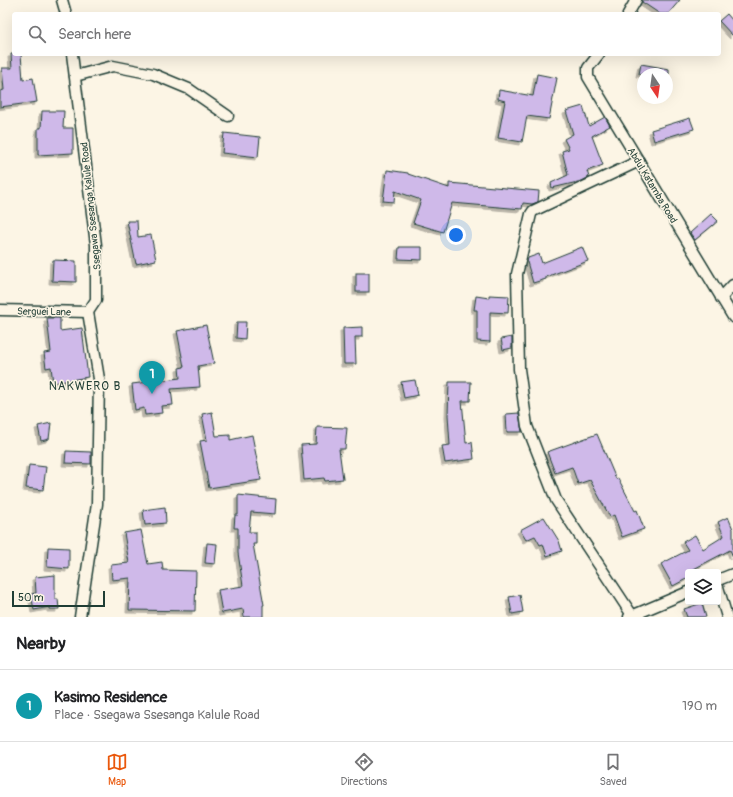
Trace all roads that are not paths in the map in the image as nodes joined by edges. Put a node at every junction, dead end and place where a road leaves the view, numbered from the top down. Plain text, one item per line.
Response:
1 (62, 0) edge
2 (636, 0) edge
3 (65, 12) edge
4 (629, 12) edge
5 (72, 56) edge
6 (597, 56) edge
7 (75, 76) junction
8 (228, 116) dead end
9 (639, 161) junction
10 (733, 285) edge
11 (721, 298) junction
12 (0, 310) edge
13 (88, 312) junction
14 (733, 317) edge
15 (733, 574) edge
16 (721, 579) edge
17 (685, 593) edge
18 (721, 597) edge
19 (630, 616) edge
20 (80, 617) edge
21 (727, 617) edge

1 - 3 street
2 - 4 street
5 - 7 street, Ssegawa Ssesanga Kalule Road
6 - 9 street, Abdul Katamba Road
7 - 8 street
7 - 13 street, Ssegawa Ssesanga Kalule Road
9 - 11 street, Abdul Katamba Road
9 - 19 street
10 - 11 street
11 - 14 street, Abdul Katamba Road
12 - 13 street, Serguei Lane
13 - 20 street
15 - 16 street
17 - 19 street
18 - 21 street

